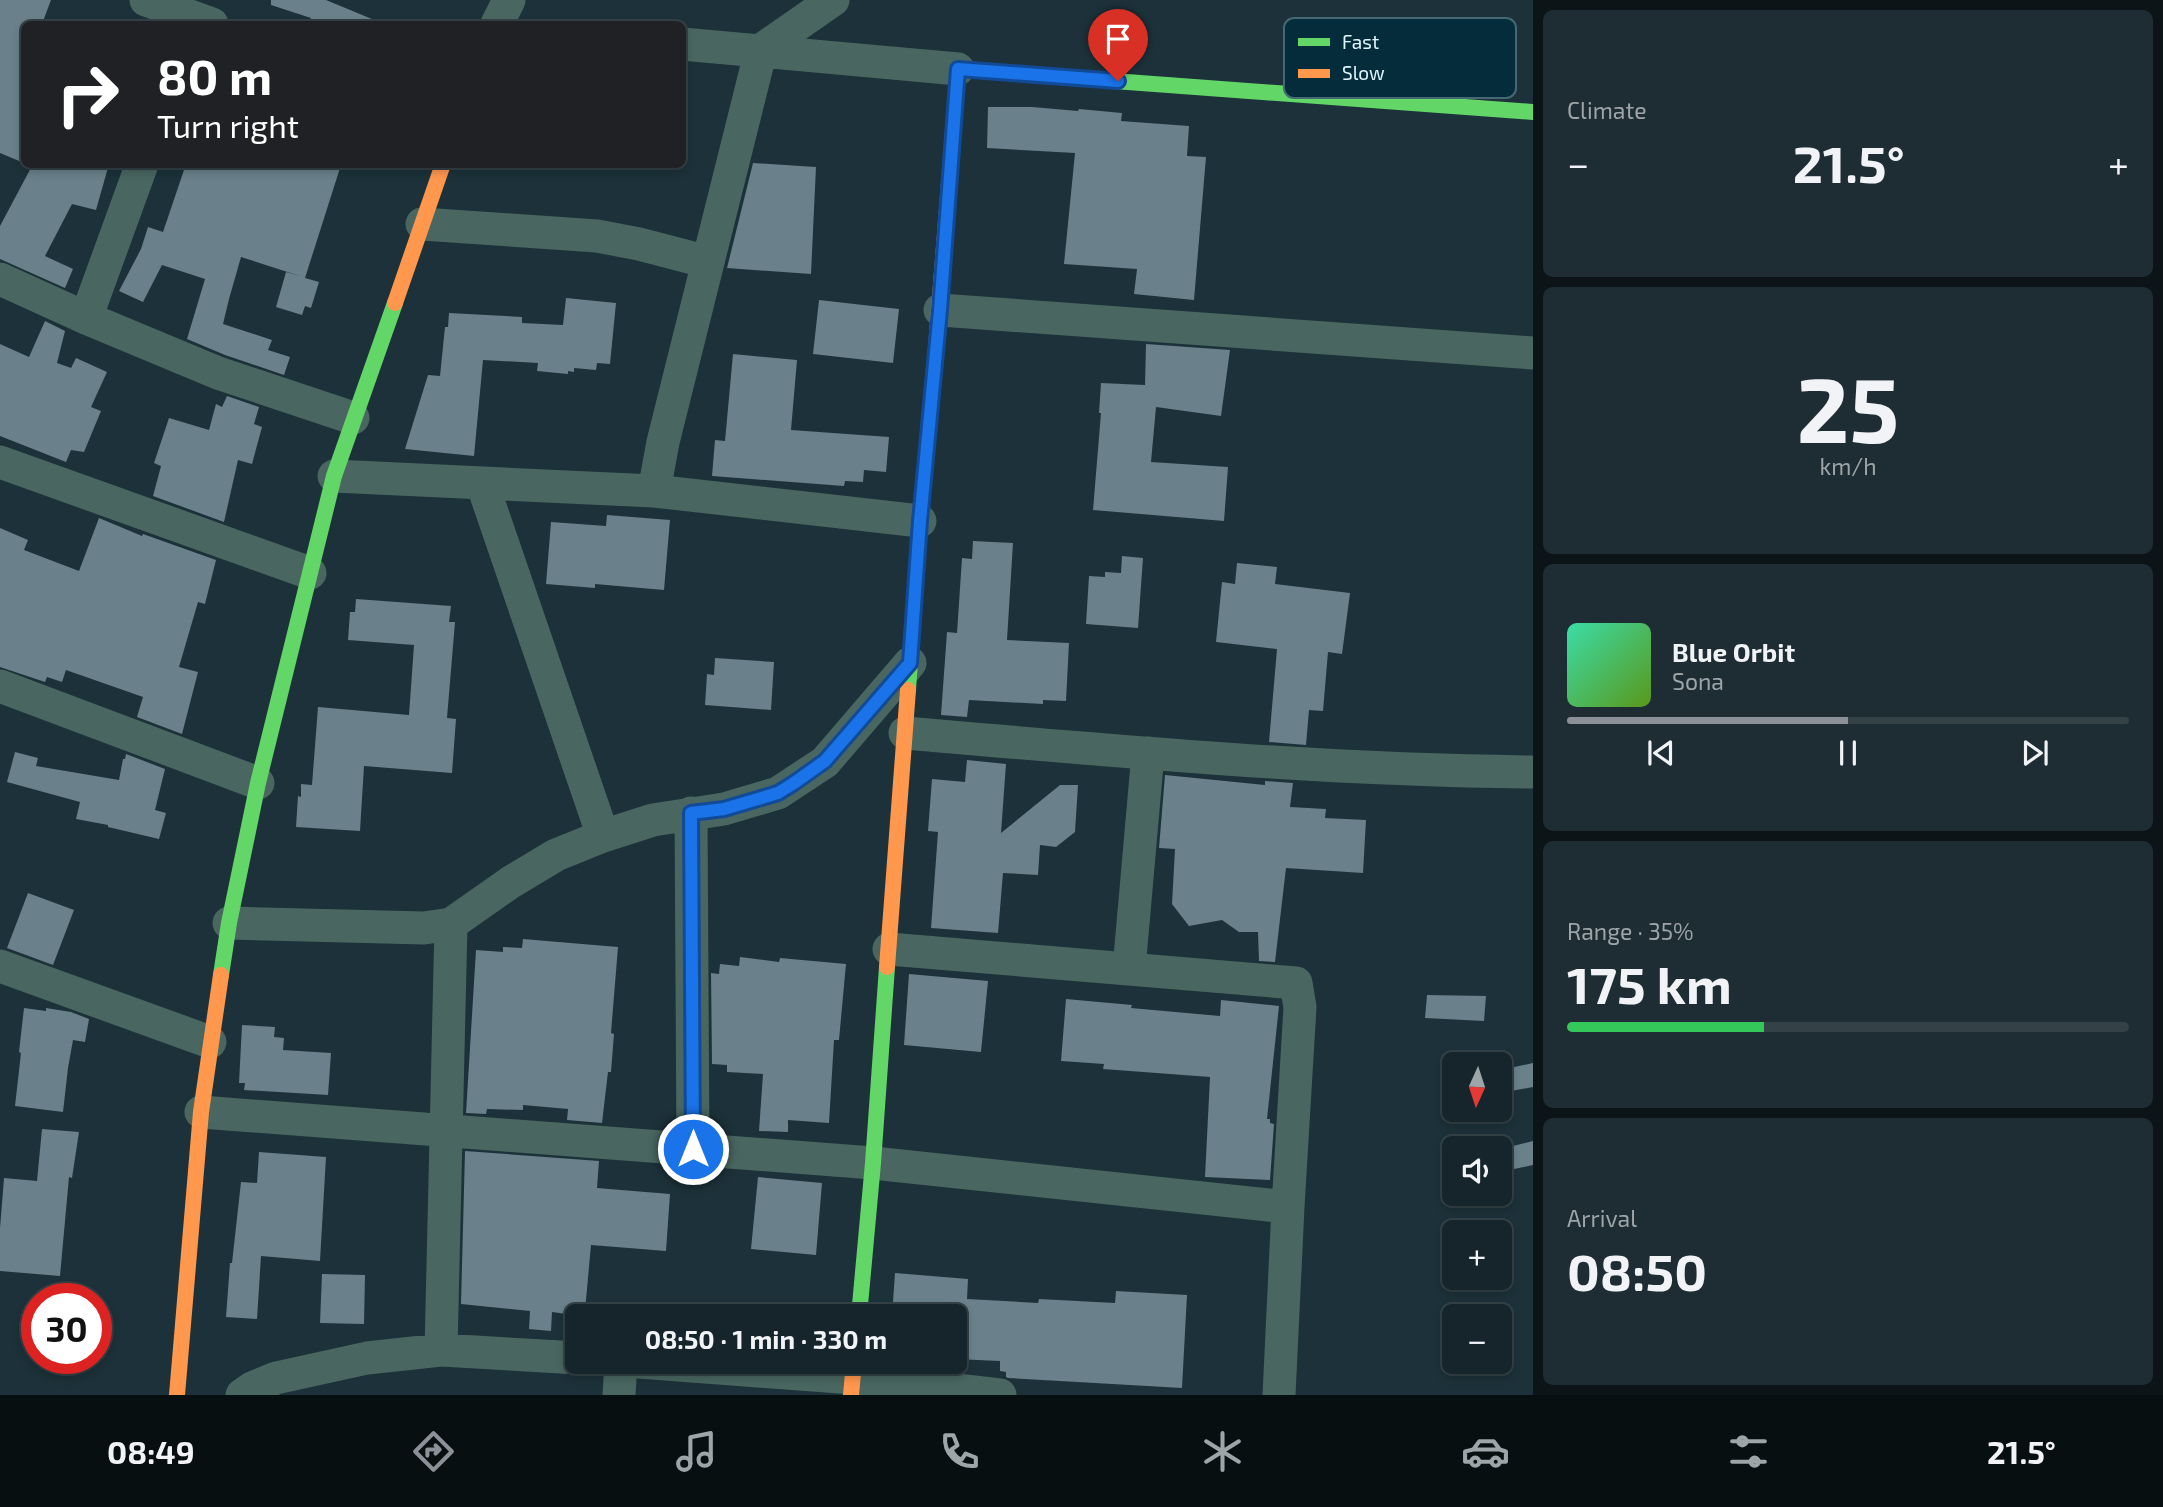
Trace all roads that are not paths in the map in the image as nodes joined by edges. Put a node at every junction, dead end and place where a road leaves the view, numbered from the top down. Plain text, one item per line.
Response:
1 (146, 0) edge
2 (509, 0) edge
3 (833, 0) edge
4 (205, 18) edge
5 (498, 21) edge
6 (686, 44) edge
7 (761, 50) junction
8 (958, 69) junction
9 (1284, 93) edge
10 (1346, 98) edge
11 (1533, 112) edge
12 (141, 168) edge
13 (442, 168) edge
14 (422, 224) junction
15 (708, 262) junction
16 (0, 279) edge
17 (940, 310) junction
18 (86, 318) junction
19 (1533, 353) edge
20 (353, 418) junction
21 (0, 462) edge
22 (334, 476) junction
23 (482, 483) junction
24 (654, 491) junction
25 (920, 521) junction
26 (310, 573) junction
27 (910, 663) junction
28 (0, 686) edge
29 (905, 733) junction
30 (1149, 754) junction
31 (1533, 772) edge
32 (258, 783) junction
33 (691, 813) junction
34 (603, 836) junction
35 (229, 923) junction
36 (450, 924) junction
37 (889, 948) junction
38 (0, 966) edge
39 (1129, 969) junction
40 (210, 1042) junction
41 (201, 1112) junction
42 (446, 1129) junction
43 (693, 1149) junction
44 (873, 1163) junction
45 (1287, 1207) junction
46 (860, 1304) edge
47 (441, 1350) junction
48 (565, 1357) edge
49 (620, 1374) edge
50 (800, 1374) edge
51 (853, 1378) edge
52 (177, 1395) edge
53 (242, 1395) edge
54 (619, 1395) edge
55 (1000, 1395) edge
56 (1279, 1395) edge

1 - 4 street
2 - 5 street
3 - 7 street
6 - 7 street
7 - 8 street
7 - 15 street
8 - 9 street
8 - 17 street
10 - 11 street
12 - 18 street
13 - 14 street
14 - 15 street
14 - 20 street
15 - 24 street
16 - 18 street
17 - 19 street
17 - 25 street
18 - 20 street
20 - 22 street
21 - 26 street
22 - 23 street
22 - 26 street
23 - 24 street
23 - 34 street
24 - 25 street
25 - 27 street
26 - 32 street
27 - 29 street
27 - 33 street
28 - 32 street
29 - 30 street
29 - 37 street
30 - 31 street
30 - 39 street
32 - 35 street
33 - 34 street
33 - 43 street
34 - 36 street
35 - 36 street
35 - 40 street
36 - 42 street
37 - 39 street
37 - 44 street
38 - 40 street
39 - 45 street
40 - 41 street
41 - 42 street
41 - 52 street
42 - 43 street
42 - 47 street
43 - 44 street
44 - 45 street
44 - 46 street
45 - 56 street
47 - 48 street
47 - 53 street
49 - 54 street
50 - 51 street
51 - 55 street

